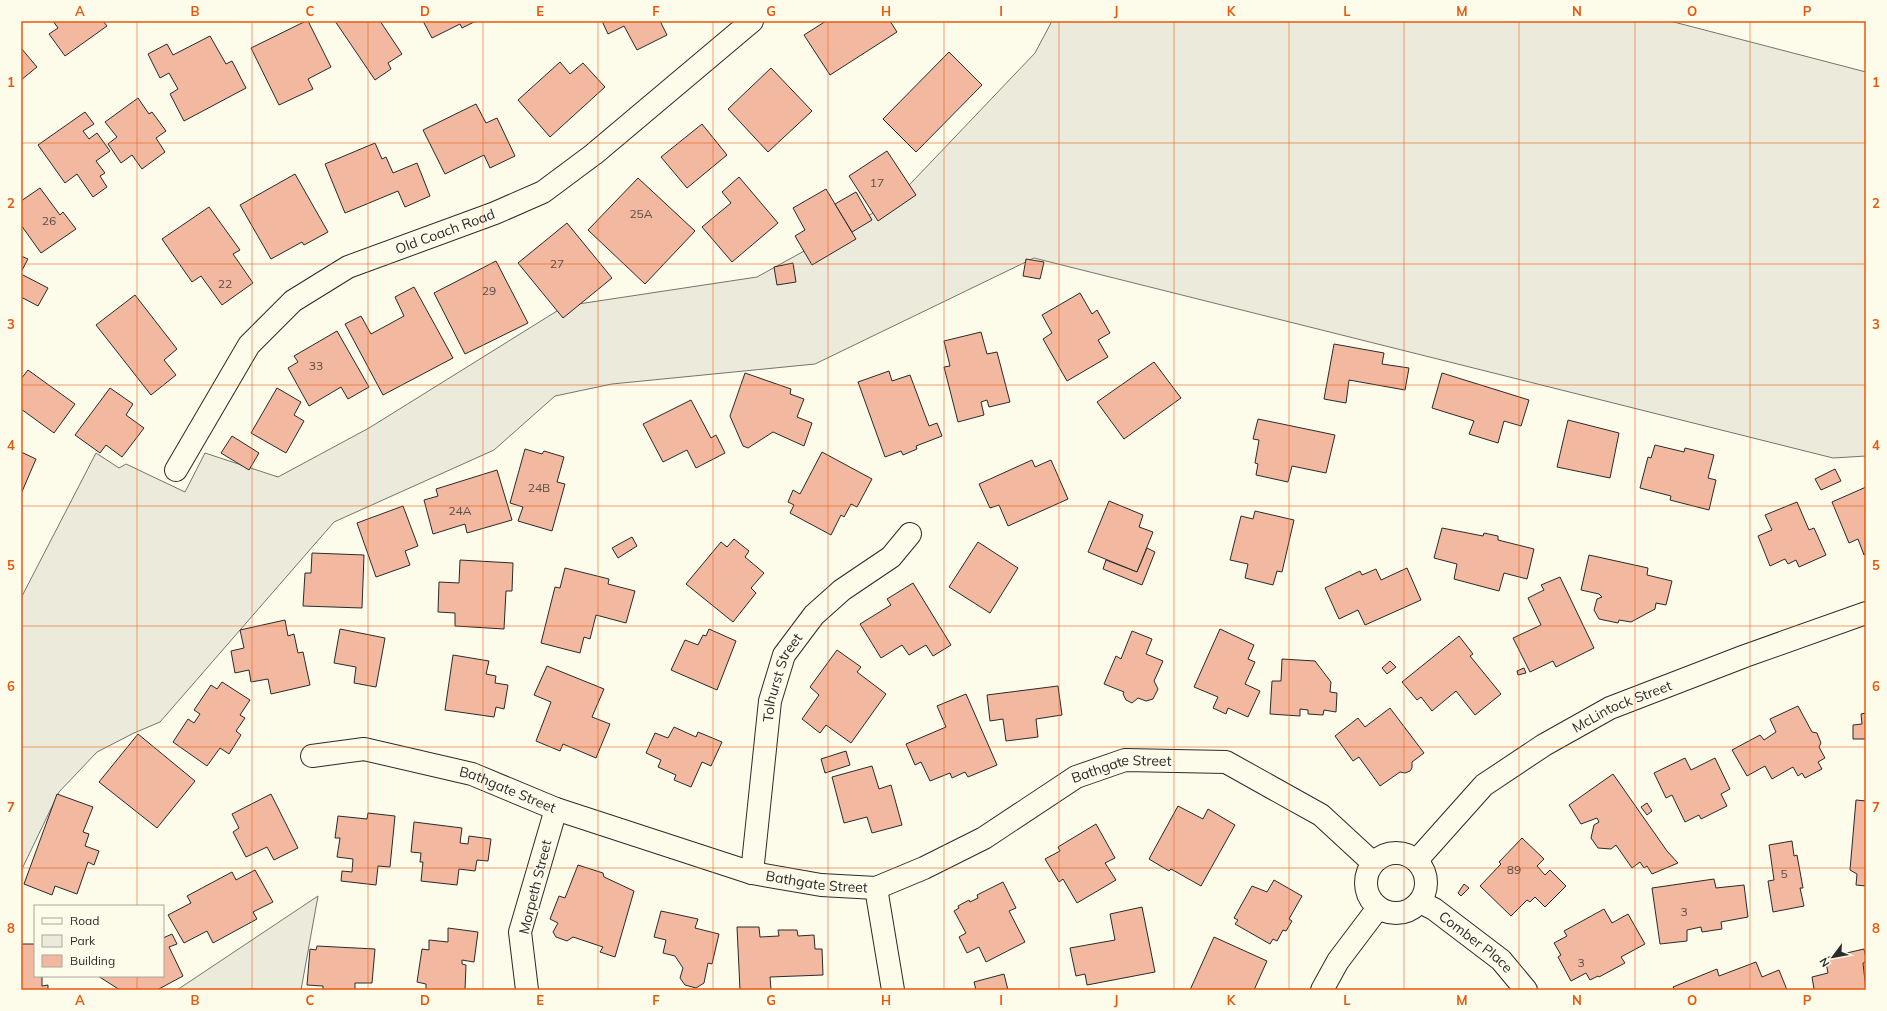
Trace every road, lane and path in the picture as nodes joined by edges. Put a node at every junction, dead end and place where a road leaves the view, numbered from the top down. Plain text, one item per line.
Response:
1 (752, 21) edge
2 (176, 470) dead end
3 (910, 534) dead end
4 (1866, 613) edge
5 (312, 756) dead end
6 (556, 809) junction
7 (1417, 860) junction
8 (1373, 863) junction
9 (752, 874) junction
10 (876, 888) junction
11 (1420, 902) junction
12 (1378, 908) junction
13 (527, 990) edge
14 (893, 990) edge
15 (1322, 990) edge
16 (1526, 990) edge

1 - 2 street, Old Coach Road
3 - 9 street, Tolhurst Street
4 - 7 street, McLintock Street
5 - 6 street, Bathgate Street
6 - 9 street, Bathgate Street
6 - 13 street, Morpeth Street
7 - 8 street
7 - 11 street
8 - 10 street, Bathgate Street
8 - 12 street
9 - 10 street, Bathgate Street
10 - 14 street
11 - 12 street
11 - 16 street, Comber Place
12 - 15 street

